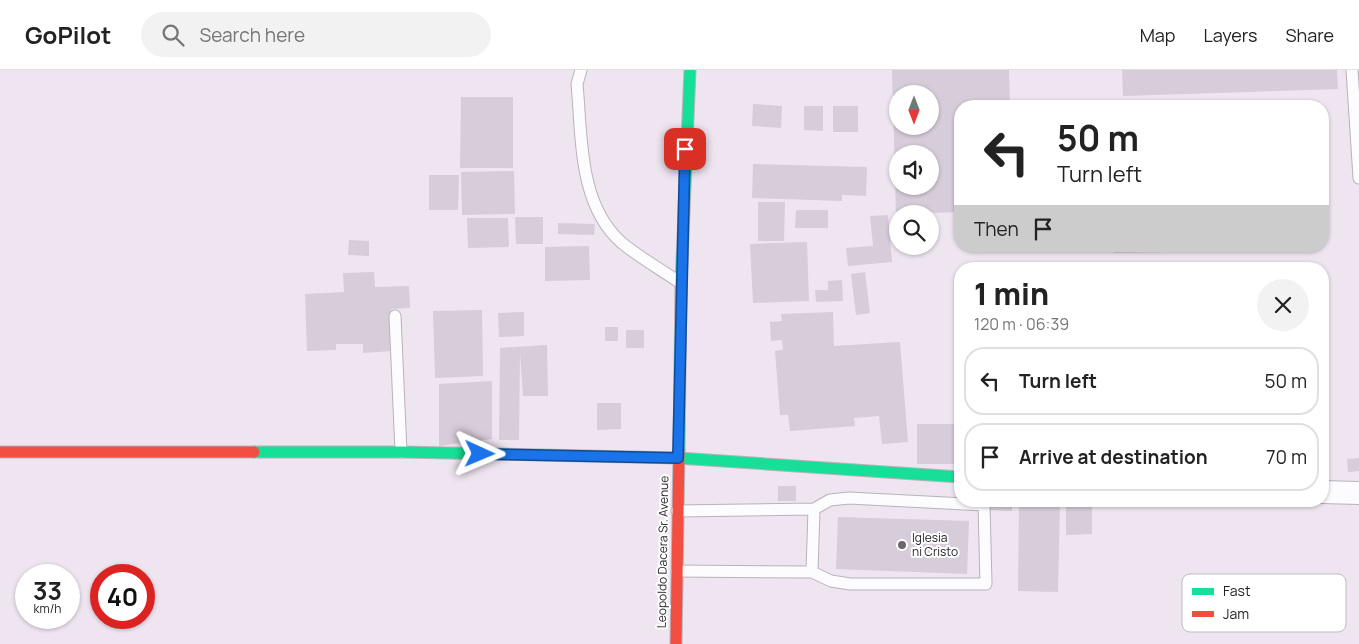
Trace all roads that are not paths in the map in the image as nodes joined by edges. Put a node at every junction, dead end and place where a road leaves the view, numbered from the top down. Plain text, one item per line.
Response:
1 (581, 70) edge
2 (690, 70) edge
3 (1352, 70) edge
4 (1359, 178) edge
5 (681, 283) junction
6 (395, 316) dead end
7 (0, 452) edge
8 (401, 452) junction
9 (678, 458) junction
10 (954, 477) edge
11 (1329, 492) edge
12 (1359, 493) edge
13 (954, 503) edge
14 (984, 507) edge
15 (814, 509) junction
16 (677, 511) junction
17 (677, 571) junction
18 (812, 572) junction
19 (676, 644) edge

1 - 5 lane
2 - 5 street, Leopoldo Dacera Sr. Avenue
3 - 4 lane
5 - 9 street, Leopoldo Dacera Sr. Avenue
6 - 8 lane
7 - 8 street
8 - 9 street
9 - 10 street
9 - 16 street, Leopoldo Dacera Sr. Avenue
11 - 12 street
13 - 15 lane
14 - 18 lane
15 - 16 lane
15 - 18 lane
16 - 17 street, Leopoldo Dacera Sr. Avenue
17 - 18 lane
17 - 19 street, Leopoldo Dacera Sr. Avenue

